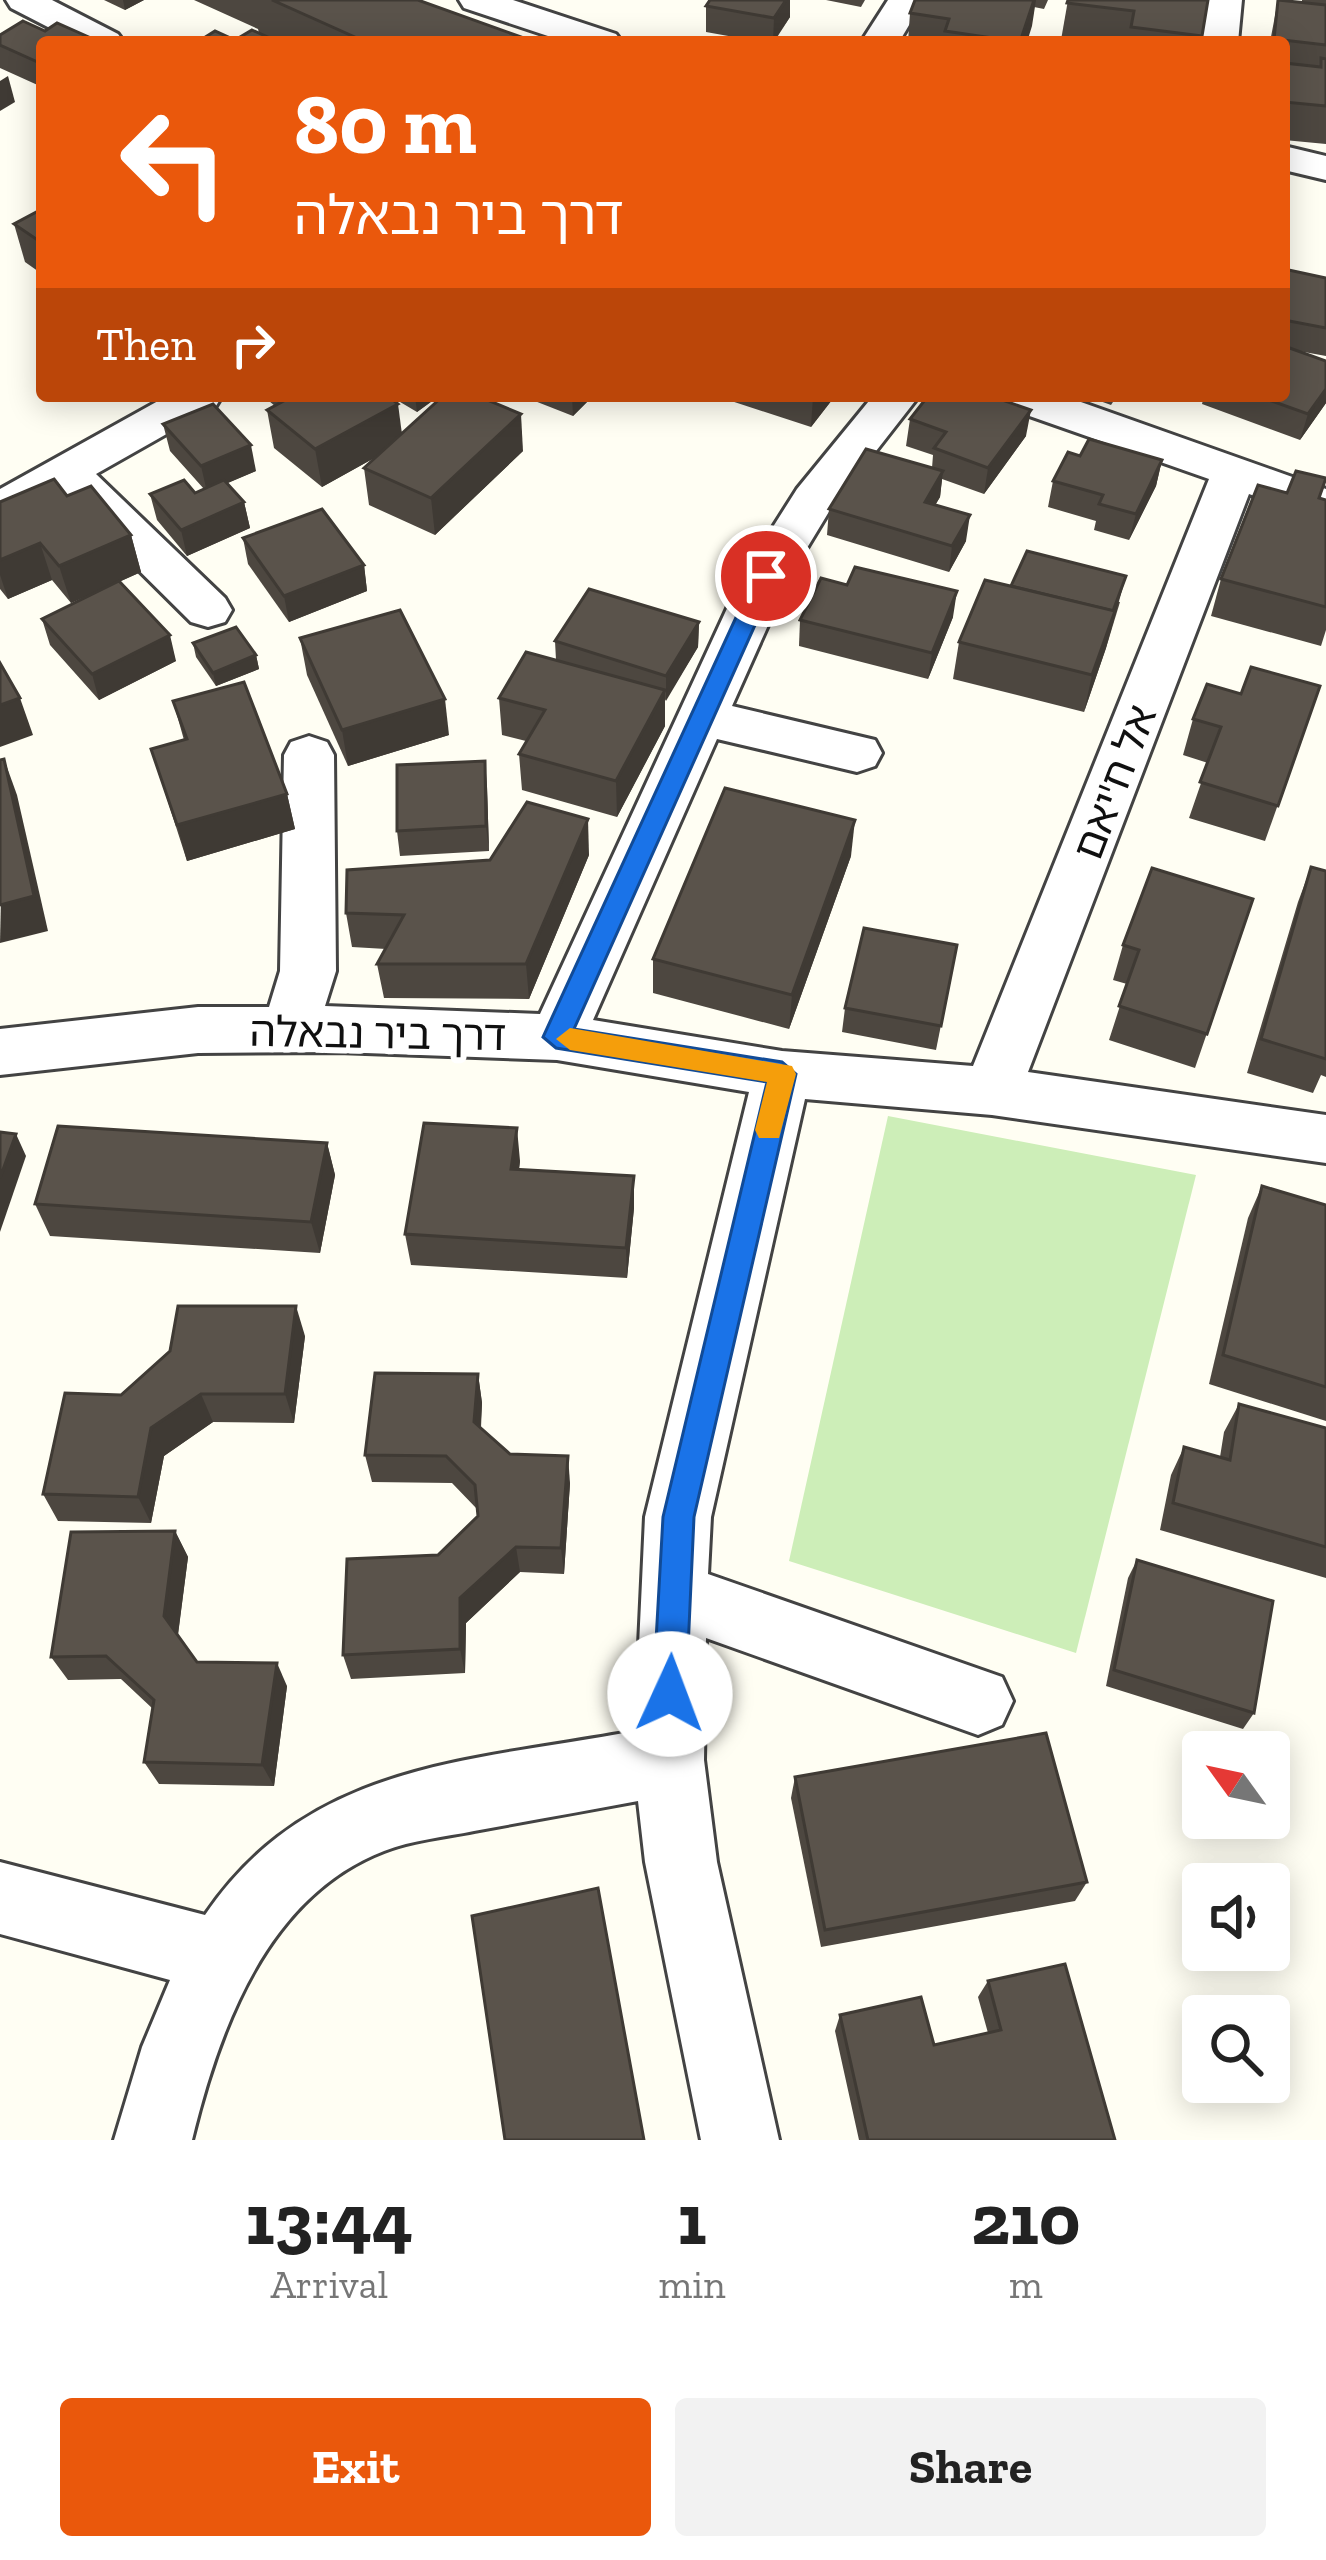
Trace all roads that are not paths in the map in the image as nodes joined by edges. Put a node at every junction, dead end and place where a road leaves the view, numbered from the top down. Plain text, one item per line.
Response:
1 (906, 0) edge
2 (1224, 0) edge
3 (38, 8) edge
4 (464, 9) edge
5 (519, 18) edge
6 (0, 34) edge
7 (93, 36) edge
8 (582, 36) edge
9 (884, 36) edge
10 (1220, 36) edge
11 (1290, 159) edge
12 (1326, 168) edge
13 (1326, 194) edge
14 (1290, 197) edge
15 (190, 402) edge
16 (891, 402) edge
17 (1061, 402) edge
18 (1127, 411) edge
19 (1235, 472) junction
20 (68, 474) junction
21 (1326, 506) edge
22 (0, 509) edge
23 (208, 610) dead end
24 (699, 717) junction
25 (857, 753) dead end
26 (309, 755) dead end
27 (290, 1029) junction
28 (556, 1037) junction
29 (0, 1052) edge
30 (782, 1074) junction
31 (992, 1091) junction
32 (1326, 1139) edge
33 (673, 1594) junction
34 (978, 1701) dead end
35 (669, 1760) junction
36 (0, 1898) edge
37 (223, 1957) junction
38 (152, 2140) edge
39 (740, 2140) edge

1 - 9 street
2 - 10 street
3 - 6 street
3 - 7 street
4 - 5 street
5 - 8 street
11 - 12 street
13 - 14 street
15 - 20 street
16 - 24 street
17 - 18 street
18 - 19 street
19 - 21 street
19 - 31 street, אל ח'יאם
20 - 22 street
20 - 23 street
24 - 25 street
24 - 28 street
26 - 27 street
27 - 28 street, דרך ביר נבאלה
27 - 29 street, דרך ביר נבאלה
28 - 30 street, דרך ביר נבאלה
30 - 31 street, דרך ביר נבאלה
30 - 33 street
31 - 32 street, דרך ביר נבאלה
33 - 34 street
33 - 35 street
35 - 37 street
35 - 39 street
36 - 37 street
37 - 38 street

